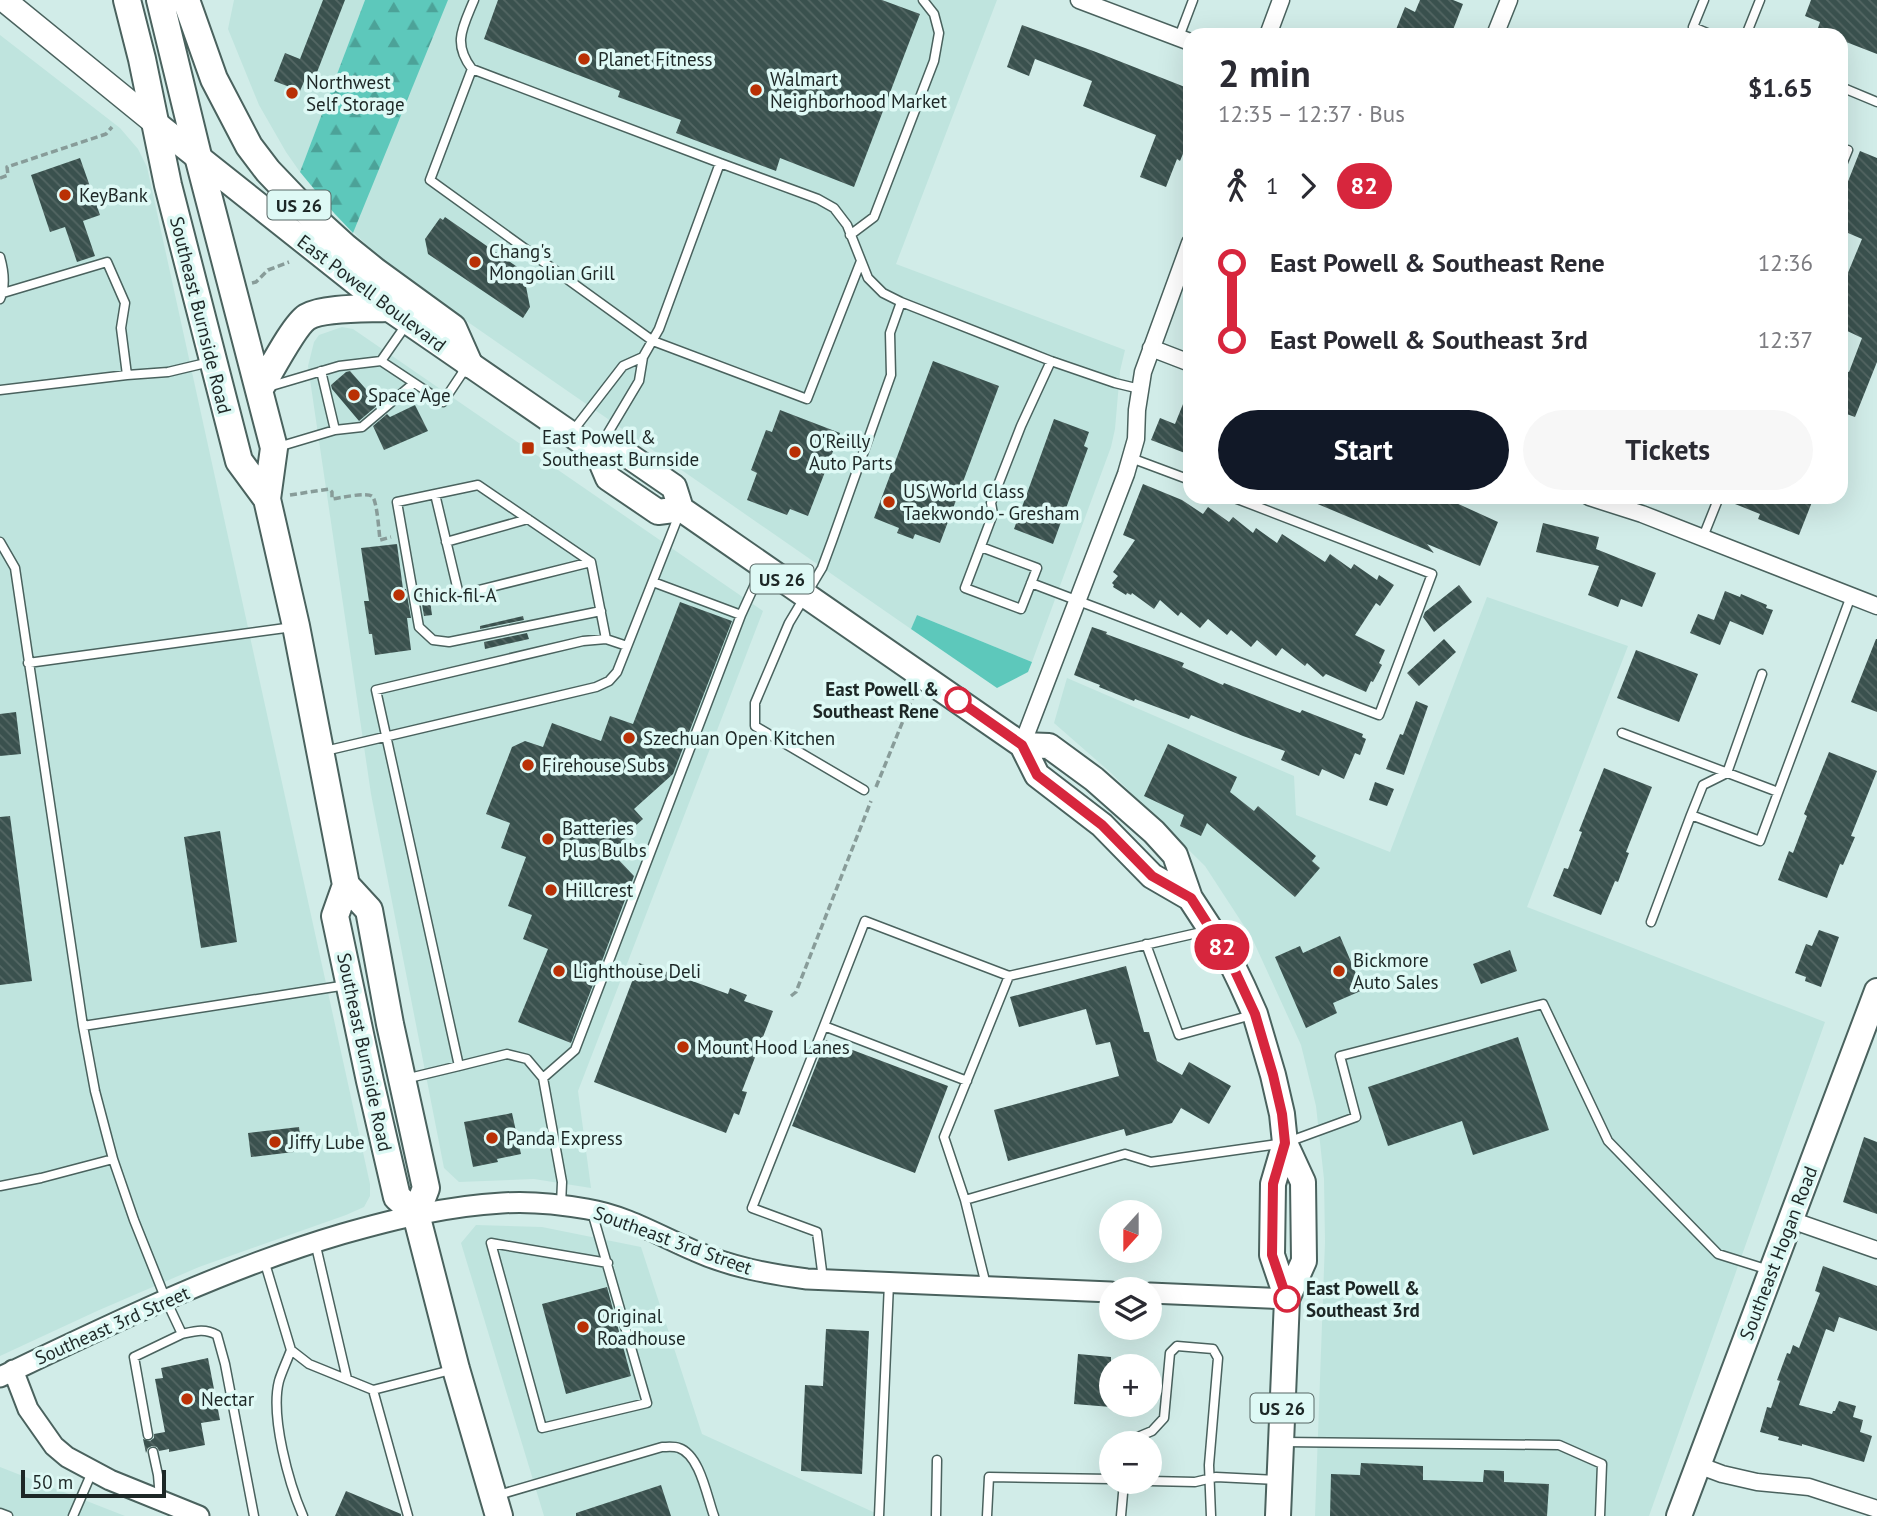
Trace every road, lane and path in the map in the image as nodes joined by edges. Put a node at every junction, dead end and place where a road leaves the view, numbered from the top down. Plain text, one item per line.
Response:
1 (4, 0) edge
2 (127, 0) edge
3 (160, 0) edge
4 (186, 0) edge
5 (474, 0) edge
6 (923, 0) edge
7 (1079, 0) edge
8 (1193, 0) edge
9 (1281, 0) edge
10 (1509, 0) edge
11 (1704, 0) edge
12 (1760, 0) edge
13 (1187, 28) edge
14 (1271, 28) edge
15 (1498, 28) edge
16 (1695, 28) edge
17 (1749, 28) edge
18 (1183, 40) edge
19 (472, 69) junction
20 (1848, 90) edge
21 (1877, 102) edge
22 (155, 123) junction
23 (112, 127) dead end
24 (200, 160) junction
25 (720, 163) junction
26 (0, 178) edge
27 (850, 235) junction
28 (0, 257) edge
29 (861, 261) junction
30 (289, 262) dead end
31 (1183, 262) edge
32 (234, 289) junction
33 (1, 296) edge
34 (901, 302) junction
35 (406, 311) junction
36 (653, 341) junction
37 (1151, 348) junction
38 (643, 356) junction
39 (1183, 360) edge
40 (381, 361) junction
41 (1051, 361) junction
42 (213, 362) junction
43 (469, 364) junction
44 (321, 371) junction
45 (127, 375) junction
46 (414, 383) junction
47 (1140, 389) junction
48 (0, 390) edge
49 (259, 390) junction
50 (335, 430) junction
51 (571, 434) junction
52 (274, 448) junction
53 (597, 452) junction
54 (1131, 458) junction
55 (1183, 478) edge
56 (435, 494) junction
57 (267, 499) junction
58 (1251, 504) edge
59 (1611, 504) edge
60 (1715, 504) edge
61 (681, 509) junction
62 (527, 519) junction
63 (403, 535) junction
64 (1703, 537) junction
65 (0, 542) edge
66 (446, 542) junction
67 (981, 547) junction
68 (3, 552) edge
69 (591, 562) junction
70 (764, 566) junction
71 (653, 582) junction
72 (1031, 583) junction
73 (805, 595) junction
74 (1852, 596) junction
75 (1078, 601) junction
76 (1877, 606) edge
77 (601, 611) junction
78 (741, 615) junction
79 (296, 626) junction
80 (606, 639) junction
81 (627, 646) junction
82 (28, 663) junction
83 (1762, 674) dead end
84 (922, 676) junction
85 (1622, 733) dead end
86 (387, 737) junction
87 (1022, 745) junction
88 (321, 751) junction
89 (1727, 773) junction
90 (864, 790) dead end
91 (1778, 792) junction
92 (1691, 815) junction
93 (346, 885) junction
94 (1651, 922) dead end
95 (1211, 929) junction
96 (1146, 944) junction
97 (1009, 976) junction
98 (350, 985) junction
99 (1877, 991) edge
100 (791, 996) dead end
101 (1255, 1014) junction
102 (83, 1026) junction
103 (824, 1026) junction
104 (459, 1066) junction
105 (543, 1078) junction
106 (402, 1079) junction
107 (967, 1081) junction
108 (1285, 1143) junction
109 (113, 1159) junction
110 (0, 1186) edge
111 (965, 1200) junction
112 (561, 1205) junction
113 (592, 1210) junction
114 (415, 1214) junction
115 (1791, 1220) junction
116 (315, 1242) junction
117 (1877, 1250) edge
118 (264, 1260) junction
119 (608, 1263) junction
120 (1771, 1271) junction
121 (823, 1280) junction
122 (889, 1283) junction
123 (986, 1286) junction
124 (1099, 1291) edge
125 (1162, 1294) edge
126 (1287, 1299) junction
127 (166, 1300) junction
128 (182, 1334) junction
129 (291, 1350) junction
130 (456, 1368) junction
131 (7, 1374) edge
132 (347, 1379) junction
133 (373, 1390) junction
134 (1152, 1431) edge
135 (148, 1435) dead end
136 (1281, 1442) junction
137 (153, 1452) dead end
138 (937, 1460) dead end
139 (1698, 1465) junction
140 (92, 1472) junction
141 (1099, 1479) edge
142 (1211, 1479) junction
143 (1280, 1480) junction
144 (1162, 1481) edge
145 (1123, 1494) edge
146 (160, 1499) junction
147 (496, 1506) edge
148 (1877, 1509) edge
149 (0, 1513) edge
150 (8, 1516) edge
151 (74, 1516) edge
152 (199, 1516) edge
153 (254, 1516) edge
154 (303, 1516) edge
155 (408, 1516) edge
156 (714, 1516) edge
157 (879, 1516) edge
158 (936, 1516) edge
159 (987, 1516) edge
160 (1121, 1516) edge
161 (1211, 1516) edge
162 (1278, 1516) edge
163 (1600, 1516) edge
164 (1679, 1516) edge

1 - 22 main road
2 - 22 highway, Southeast Burnside Road
3 - 24 highway, Southeast Burnside Road
4 - 35 highway, US 26
5 - 19 lane
6 - 27 lane
7 - 18 street
8 - 13 lane
9 - 14 street
10 - 15 street
11 - 16 lane
12 - 17 lane
19 - 25 lane
19 - 36 lane
20 - 21 lane
22 - 24 main road, East Powell Boulevard / US 26
22 - 42 highway, Southeast Burnside Road
23 - 26 path
24 - 32 highway, Southeast Burnside Road
24 - 35 main road, East Powell Boulevard / US 26
25 - 27 lane
25 - 36 lane
27 - 29 lane
28 - 33 lane
29 - 34 lane
29 - 36 lane
30 - 32 path
31 - 37 street
32 - 49 highway, Southeast Burnside Road
33 - 45 lane
34 - 41 lane
34 - 73 lane
35 - 40 lane
35 - 43 highway, US 26
35 - 49 highway
36 - 38 lane
37 - 39 street
37 - 47 street
38 - 51 lane
38 - 53 lane
40 - 44 lane
40 - 46 lane
41 - 47 lane
41 - 67 lane
42 - 45 lane
42 - 57 highway, Southeast Burnside Road
43 - 46 lane
43 - 51 main road, US 26
44 - 49 lane
44 - 50 lane
45 - 48 lane
46 - 50 lane
47 - 54 street
49 - 52 highway, Southeast Burnside Road
50 - 52 lane
51 - 53 main road, US 26
52 - 57 highway, Southeast Burnside Road
53 - 61 main road, US 26
54 - 55 lane
54 - 75 street
56 - 62 lane
56 - 63 lane
56 - 66 lane
57 - 63 path
57 - 79 highway, Southeast Burnside Road
58 - 75 lane
59 - 64 street
60 - 64 lane
61 - 70 main road, US 26
61 - 71 lane
62 - 66 lane
62 - 69 lane
63 - 77 lane
64 - 74 street
65 - 68 lane
66 - 69 lane
67 - 72 lane
67 - 72 lane
68 - 82 lane
69 - 77 lane
70 - 73 main road, US 26
70 - 78 lane
71 - 78 lane
71 - 81 lane
72 - 75 lane
73 - 84 main road, US 26
73 - 90 lane
74 - 76 street
74 - 91 lane
75 - 87 street
77 - 80 lane
78 - 105 lane
79 - 82 lane
79 - 88 highway, Southeast Burnside Road
80 - 81 lane
80 - 86 lane
81 - 86 lane
82 - 102 lane
83 - 89 lane
84 - 87 main road, US 26
84 - 100 path
85 - 89 lane
86 - 88 lane
86 - 104 lane
87 - 95 main road, US 26
88 - 93 highway, Southeast Burnside Road
89 - 91 lane
89 - 92 lane
91 - 92 lane
92 - 94 lane
93 - 98 highway, Southeast Burnside Road
93 - 106 highway, Southeast Burnside Road
95 - 96 lane
95 - 101 main road, US 26
96 - 97 lane
96 - 101 lane
97 - 103 lane
97 - 107 lane
98 - 102 lane
98 - 114 highway, Southeast Burnside Road
99 - 115 main road, Southeast Hogan Road
101 - 108 main road, US 26
102 - 109 lane
103 - 107 lane
103 - 121 lane
104 - 105 lane
104 - 106 lane
105 - 112 lane
106 - 114 highway, Southeast Burnside Road
107 - 111 lane
108 - 111 lane
108 - 120 lane
108 - 126 main road, US 26
109 - 110 lane
109 - 127 lane
111 - 123 lane
112 - 113 street, Southeast 3rd Street
112 - 114 street, Southeast 3rd Street
113 - 119 lane
113 - 121 street, Southeast 3rd Street
114 - 116 street, Southeast 3rd Street
114 - 130 highway, Southeast Burnside Road
115 - 117 street
115 - 120 main road, Southeast Hogan Road
116 - 118 street, Southeast 3rd Street
116 - 132 lane
118 - 127 street, Southeast 3rd Street
118 - 129 lane
119 - 119 lane
120 - 139 main road, Southeast Hogan Road
121 - 122 street, Southeast 3rd Street
122 - 123 street, Southeast 3rd Street
122 - 157 lane
123 - 124 street, Southeast 3rd Street
125 - 126 street
126 - 136 main road, US 26
127 - 128 lane
127 - 131 street, Southeast 3rd Street
128 - 135 lane
128 - 153 lane
129 - 132 lane
129 - 154 lane
130 - 133 lane
130 - 147 highway, Southeast Burnside Road
131 - 140 street
132 - 133 lane
133 - 155 lane
134 - 142 lane
136 - 143 main road, US 26
136 - 163 lane
137 - 146 lane
138 - 158 lane
139 - 148 street
139 - 164 main road, Southeast Hogan Road
140 - 146 street
140 - 151 lane
141 - 159 lane
142 - 143 lane
142 - 144 lane
142 - 161 lane
143 - 162 main road, US 26
145 - 160 lane
146 - 152 street
147 - 156 lane
149 - 150 lane

